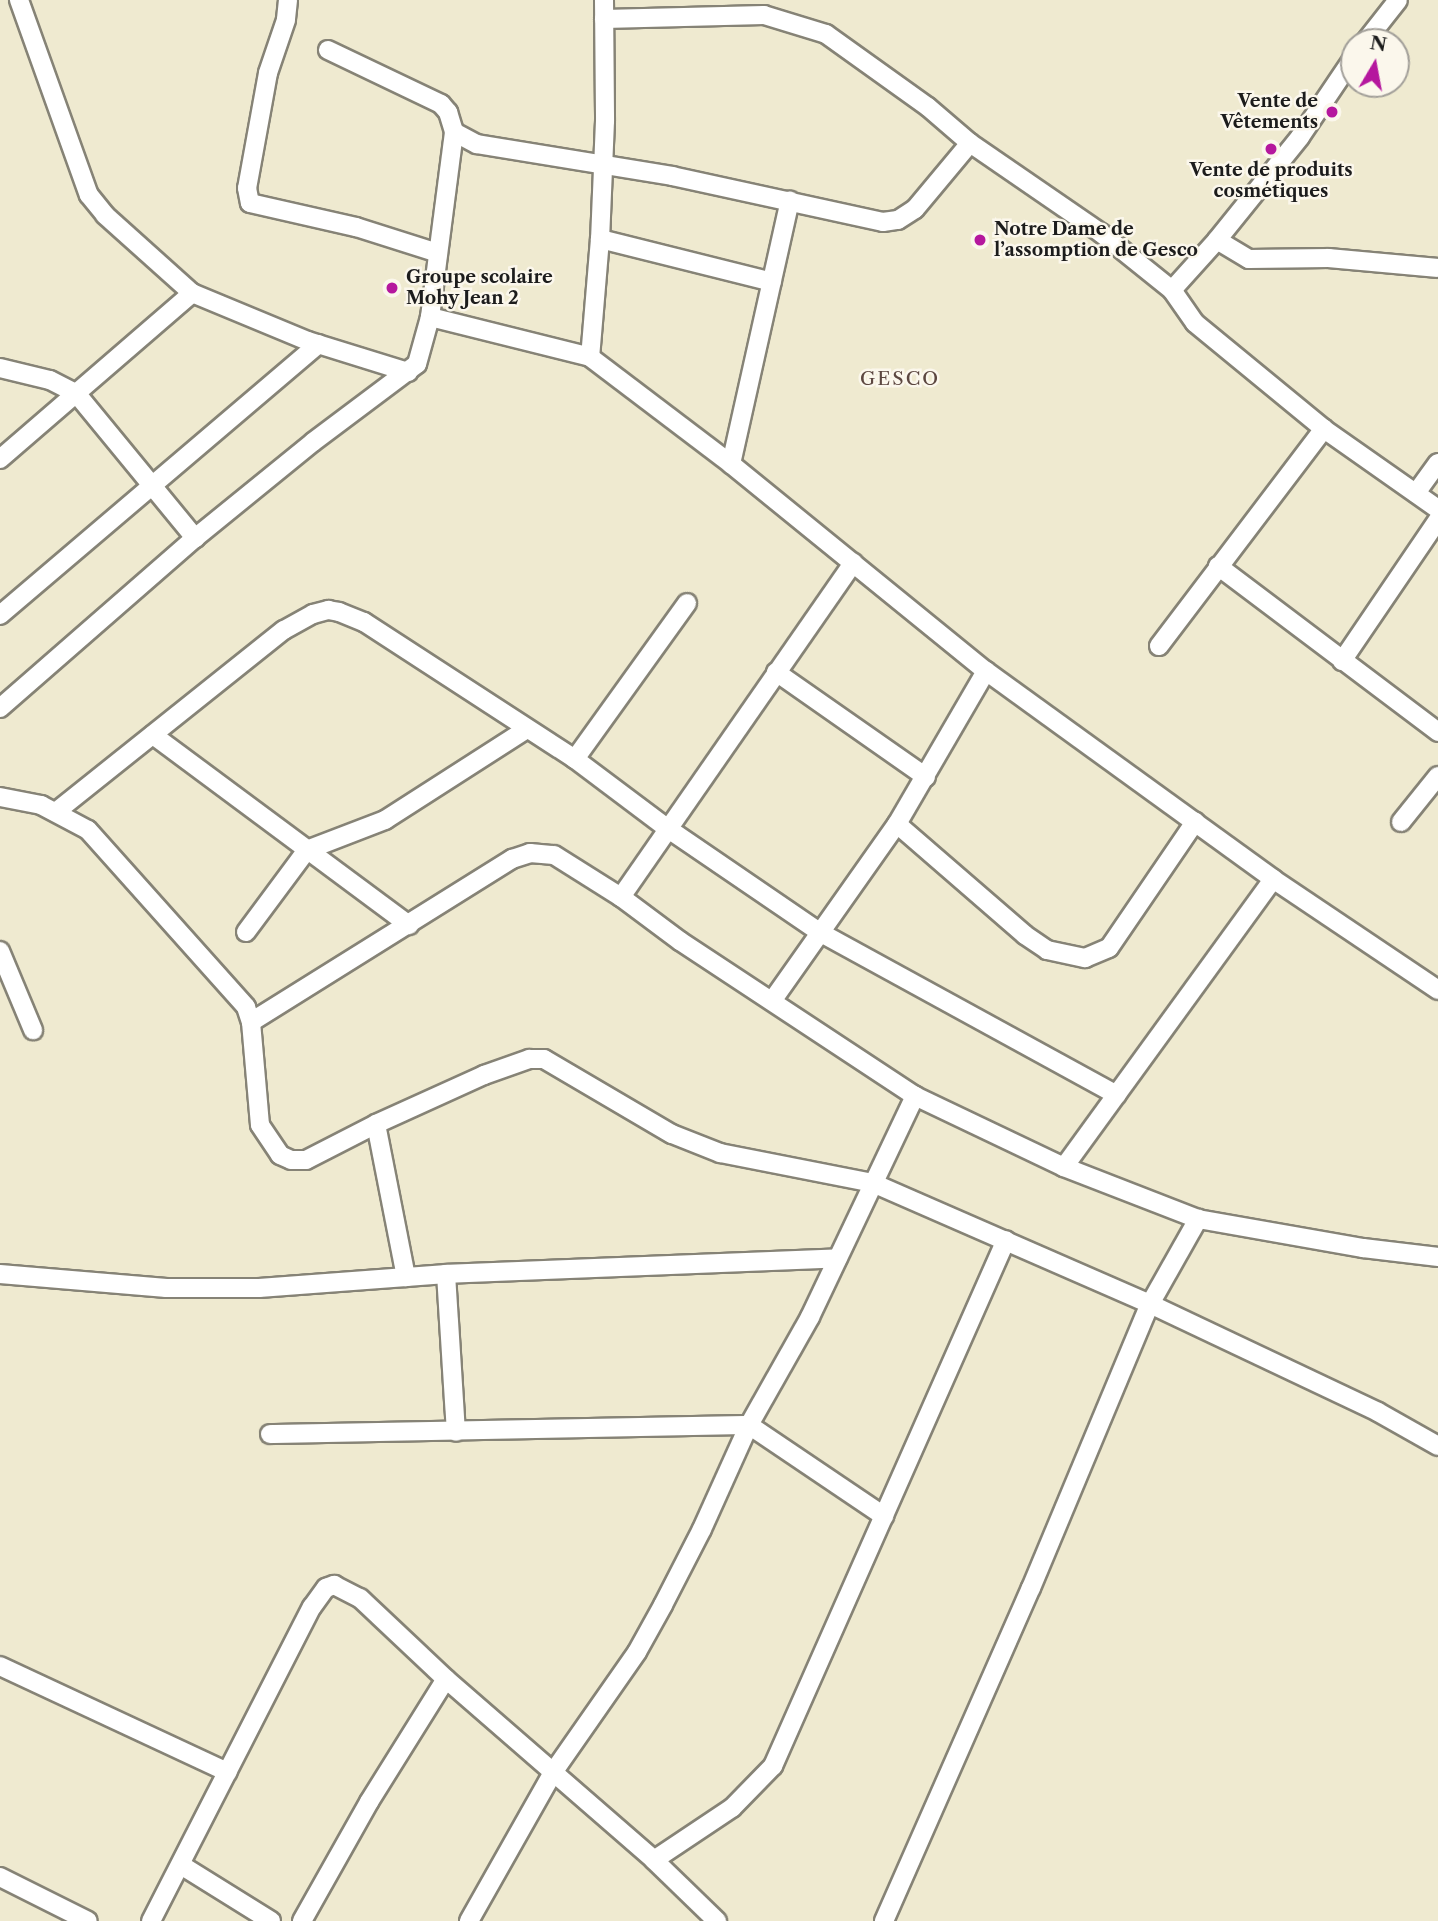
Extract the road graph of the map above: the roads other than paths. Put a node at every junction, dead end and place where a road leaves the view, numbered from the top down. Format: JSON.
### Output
{"nodes":[{"id":1,"x":19,"y":0,"type":"edge"},
{"id":2,"x":288,"y":0,"type":"edge"},
{"id":3,"x":604,"y":0,"type":"edge"},
{"id":4,"x":1398,"y":0,"type":"edge"},
{"id":5,"x":604,"y":19,"type":"junction"},
{"id":6,"x":1376,"y":28,"type":"edge"},
{"id":7,"x":328,"y":50,"type":"dead end"},
{"id":8,"x":1340,"y":78,"type":"edge"},
{"id":9,"x":454,"y":132,"type":"junction"},
{"id":10,"x":970,"y":143,"type":"junction"},
{"id":11,"x":603,"y":163,"type":"junction"},
{"id":12,"x":790,"y":201,"type":"junction"},
{"id":13,"x":600,"y":239,"type":"junction"},
{"id":14,"x":1217,"y":240,"type":"junction"},
{"id":15,"x":438,"y":253,"type":"junction"},
{"id":16,"x":1438,"y":268,"type":"edge"},
{"id":17,"x":772,"y":282,"type":"junction"},
{"id":18,"x":1172,"y":290,"type":"junction"},
{"id":19,"x":192,"y":293,"type":"junction"},
{"id":20,"x":430,"y":317,"type":"junction"},
{"id":21,"x":318,"y":344,"type":"junction"},
{"id":22,"x":590,"y":356,"type":"junction"},
{"id":23,"x":0,"y":368,"type":"edge"},
{"id":24,"x":408,"y":372,"type":"junction"},
{"id":25,"x":76,"y":393,"type":"junction"},
{"id":26,"x":1324,"y":429,"type":"junction"},
{"id":27,"x":0,"y":460,"type":"edge"},
{"id":28,"x":1438,"y":463,"type":"edge"},
{"id":29,"x":732,"y":464,"type":"junction"},
{"id":30,"x":154,"y":487,"type":"junction"},
{"id":31,"x":1416,"y":493,"type":"junction"},
{"id":32,"x":1438,"y":509,"type":"edge"},
{"id":33,"x":1438,"y":520,"type":"edge"},
{"id":34,"x":195,"y":538,"type":"junction"},
{"id":35,"x":853,"y":563,"type":"junction"},
{"id":36,"x":1218,"y":566,"type":"junction"},
{"id":37,"x":687,"y":603,"type":"dead end"},
{"id":38,"x":0,"y":615,"type":"edge"},
{"id":39,"x":1159,"y":646,"type":"dead end"},
{"id":40,"x":1342,"y":661,"type":"junction"},
{"id":41,"x":986,"y":671,"type":"junction"},
{"id":42,"x":775,"y":672,"type":"junction"},
{"id":43,"x":0,"y":708,"type":"edge"},
{"id":44,"x":527,"y":729,"type":"junction"},
{"id":45,"x":1438,"y":732,"type":"edge"},
{"id":46,"x":153,"y":735,"type":"junction"},
{"id":47,"x":575,"y":759,"type":"junction"},
{"id":48,"x":1438,"y":776,"type":"edge"},
{"id":49,"x":926,"y":777,"type":"junction"},
{"id":50,"x":0,"y":797,"type":"edge"},
{"id":51,"x":57,"y":811,"type":"junction"},
{"id":52,"x":1195,"y":822,"type":"junction"},
{"id":53,"x":1401,"y":822,"type":"dead end"},
{"id":54,"x":897,"y":824,"type":"junction"},
{"id":55,"x":667,"y":828,"type":"junction"},
{"id":56,"x":307,"y":850,"type":"junction"},
{"id":57,"x":1273,"y":878,"type":"junction"},
{"id":58,"x":621,"y":897,"type":"junction"},
{"id":59,"x":409,"y":925,"type":"junction"},
{"id":60,"x":246,"y":932,"type":"dead end"},
{"id":61,"x":821,"y":933,"type":"junction"},
{"id":62,"x":0,"y":951,"type":"edge"},
{"id":63,"x":1438,"y":989,"type":"edge"},
{"id":64,"x":772,"y":1001,"type":"junction"},
{"id":65,"x":251,"y":1022,"type":"junction"},
{"id":66,"x":33,"y":1030,"type":"dead end"},
{"id":67,"x":1117,"y":1095,"type":"junction"},
{"id":68,"x":915,"y":1096,"type":"junction"},
{"id":69,"x":376,"y":1124,"type":"junction"},
{"id":70,"x":1064,"y":1167,"type":"junction"},
{"id":71,"x":873,"y":1183,"type":"junction"},
{"id":72,"x":1198,"y":1219,"type":"junction"},
{"id":73,"x":1006,"y":1240,"type":"junction"},
{"id":74,"x":1438,"y":1257,"type":"edge"},
{"id":75,"x":838,"y":1258,"type":"junction"},
{"id":76,"x":0,"y":1274,"type":"edge"},
{"id":77,"x":446,"y":1274,"type":"junction"},
{"id":78,"x":406,"y":1277,"type":"junction"},
{"id":79,"x":1150,"y":1304,"type":"junction"},
{"id":80,"x":749,"y":1425,"type":"junction"},
{"id":81,"x":456,"y":1432,"type":"junction"},
{"id":82,"x":270,"y":1434,"type":"dead end"},
{"id":83,"x":1438,"y":1446,"type":"edge"},
{"id":84,"x":884,"y":1516,"type":"junction"},
{"id":85,"x":0,"y":1666,"type":"edge"},
{"id":86,"x":446,"y":1679,"type":"junction"},
{"id":87,"x":554,"y":1771,"type":"junction"},
{"id":88,"x":227,"y":1772,"type":"junction"},
{"id":89,"x":654,"y":1860,"type":"junction"},
{"id":90,"x":181,"y":1865,"type":"junction"},
{"id":91,"x":0,"y":1877,"type":"edge"},
{"id":92,"x":88,"y":1921,"type":"edge"},
{"id":93,"x":151,"y":1921,"type":"edge"},
{"id":94,"x":271,"y":1921,"type":"edge"},
{"id":95,"x":302,"y":1921,"type":"edge"},
{"id":96,"x":469,"y":1921,"type":"edge"},
{"id":97,"x":717,"y":1921,"type":"edge"},
{"id":98,"x":884,"y":1921,"type":"edge"}],
"edges":[{"from":1,"to":19,"type":"street"},
{"from":2,"to":15,"type":"street"},
{"from":3,"to":5,"type":"street"},
{"from":4,"to":6,"type":"street"},
{"from":5,"to":10,"type":"street"},
{"from":5,"to":11,"type":"street"},
{"from":7,"to":9,"type":"street"},
{"from":8,"to":14,"type":"street"},
{"from":9,"to":11,"type":"street"},
{"from":9,"to":15,"type":"street"},
{"from":10,"to":12,"type":"street"},
{"from":10,"to":18,"type":"street"},
{"from":11,"to":12,"type":"street"},
{"from":11,"to":13,"type":"street"},
{"from":12,"to":17,"type":"street"},
{"from":13,"to":17,"type":"street"},
{"from":13,"to":22,"type":"street"},
{"from":14,"to":16,"type":"street"},
{"from":14,"to":18,"type":"street"},
{"from":15,"to":20,"type":"street"},
{"from":17,"to":29,"type":"street"},
{"from":18,"to":26,"type":"street"},
{"from":19,"to":21,"type":"street"},
{"from":19,"to":25,"type":"street"},
{"from":20,"to":22,"type":"street"},
{"from":20,"to":24,"type":"street"},
{"from":21,"to":24,"type":"street"},
{"from":21,"to":30,"type":"street"},
{"from":22,"to":29,"type":"street"},
{"from":23,"to":25,"type":"street"},
{"from":24,"to":34,"type":"street"},
{"from":25,"to":27,"type":"street"},
{"from":25,"to":30,"type":"street"},
{"from":26,"to":31,"type":"street"},
{"from":26,"to":36,"type":"street"},
{"from":28,"to":31,"type":"street"},
{"from":29,"to":35,"type":"street"},
{"from":30,"to":34,"type":"street"},
{"from":30,"to":38,"type":"street"},
{"from":31,"to":32,"type":"street"},
{"from":33,"to":40,"type":"street"},
{"from":34,"to":43,"type":"street"},
{"from":35,"to":41,"type":"street"},
{"from":35,"to":42,"type":"street"},
{"from":36,"to":39,"type":"street"},
{"from":36,"to":40,"type":"street"},
{"from":37,"to":47,"type":"street"},
{"from":40,"to":45,"type":"street"},
{"from":41,"to":49,"type":"street"},
{"from":41,"to":52,"type":"street"},
{"from":42,"to":49,"type":"street"},
{"from":42,"to":55,"type":"street"},
{"from":44,"to":46,"type":"street"},
{"from":44,"to":47,"type":"street"},
{"from":44,"to":56,"type":"street"},
{"from":46,"to":51,"type":"street"},
{"from":46,"to":56,"type":"street"},
{"from":47,"to":55,"type":"street"},
{"from":48,"to":53,"type":"street"},
{"from":49,"to":54,"type":"street"},
{"from":50,"to":51,"type":"street"},
{"from":51,"to":65,"type":"street"},
{"from":52,"to":54,"type":"street"},
{"from":52,"to":57,"type":"street"},
{"from":54,"to":61,"type":"street"},
{"from":55,"to":58,"type":"street"},
{"from":55,"to":61,"type":"street"},
{"from":56,"to":59,"type":"street"},
{"from":56,"to":60,"type":"street"},
{"from":57,"to":63,"type":"street"},
{"from":57,"to":67,"type":"street"},
{"from":58,"to":59,"type":"street"},
{"from":58,"to":64,"type":"street"},
{"from":59,"to":65,"type":"street"},
{"from":61,"to":64,"type":"street"},
{"from":61,"to":67,"type":"street"},
{"from":62,"to":66,"type":"street"},
{"from":64,"to":68,"type":"street"},
{"from":65,"to":69,"type":"street"},
{"from":67,"to":70,"type":"street"},
{"from":68,"to":70,"type":"street"},
{"from":68,"to":71,"type":"street"},
{"from":69,"to":71,"type":"street"},
{"from":69,"to":78,"type":"street"},
{"from":70,"to":72,"type":"street"},
{"from":71,"to":73,"type":"street"},
{"from":71,"to":75,"type":"street"},
{"from":72,"to":74,"type":"street"},
{"from":72,"to":79,"type":"street"},
{"from":73,"to":79,"type":"street"},
{"from":73,"to":84,"type":"street"},
{"from":75,"to":77,"type":"street"},
{"from":75,"to":80,"type":"street"},
{"from":76,"to":78,"type":"street"},
{"from":77,"to":78,"type":"street"},
{"from":77,"to":81,"type":"street"},
{"from":79,"to":83,"type":"street"},
{"from":79,"to":98,"type":"street"},
{"from":80,"to":81,"type":"street"},
{"from":80,"to":84,"type":"street"},
{"from":80,"to":87,"type":"street"},
{"from":81,"to":82,"type":"street"},
{"from":84,"to":89,"type":"street"},
{"from":85,"to":88,"type":"street"},
{"from":86,"to":87,"type":"street"},
{"from":86,"to":88,"type":"street"},
{"from":86,"to":95,"type":"street"},
{"from":87,"to":89,"type":"street"},
{"from":87,"to":96,"type":"street"},
{"from":88,"to":90,"type":"street"},
{"from":89,"to":97,"type":"street"},
{"from":90,"to":93,"type":"street"},
{"from":90,"to":94,"type":"street"},
{"from":91,"to":92,"type":"street"}]}
